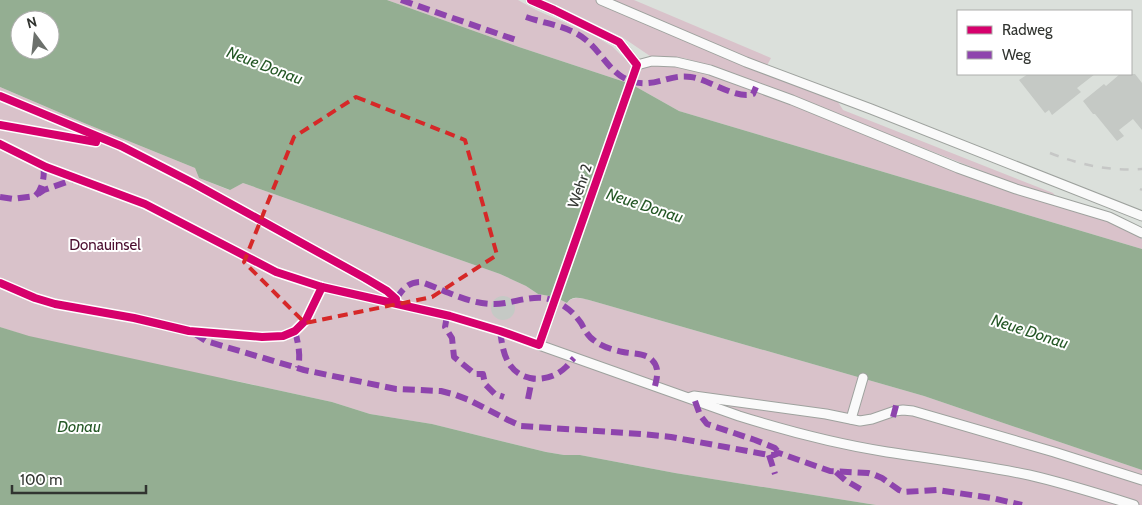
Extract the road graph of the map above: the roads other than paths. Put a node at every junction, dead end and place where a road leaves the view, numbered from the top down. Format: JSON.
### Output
{"nodes":[{"id":1,"x":531,"y":0,"type":"edge"},
{"id":2,"x":601,"y":0,"type":"edge"},
{"id":3,"x":638,"y":64,"type":"junction"},
{"id":4,"x":1142,"y":216,"type":"edge"},
{"id":5,"x":1142,"y":233,"type":"edge"},
{"id":6,"x":863,"y":378,"type":"dead end"},
{"id":7,"x":689,"y":398,"type":"junction"},
{"id":8,"x":851,"y":419,"type":"junction"},
{"id":9,"x":1142,"y":480,"type":"edge"},
{"id":10,"x":1134,"y":505,"type":"edge"}],
"edges":[{"from":1,"to":3,"type":"lane"},
{"from":2,"to":4,"type":"lane"},
{"from":3,"to":5,"type":"lane"},
{"from":3,"to":7,"type":"lane","name":"Wehr 2"},
{"from":6,"to":8,"type":"lane"},
{"from":7,"to":8,"type":"lane"},
{"from":7,"to":10,"type":"lane"},
{"from":8,"to":9,"type":"lane"}]}
